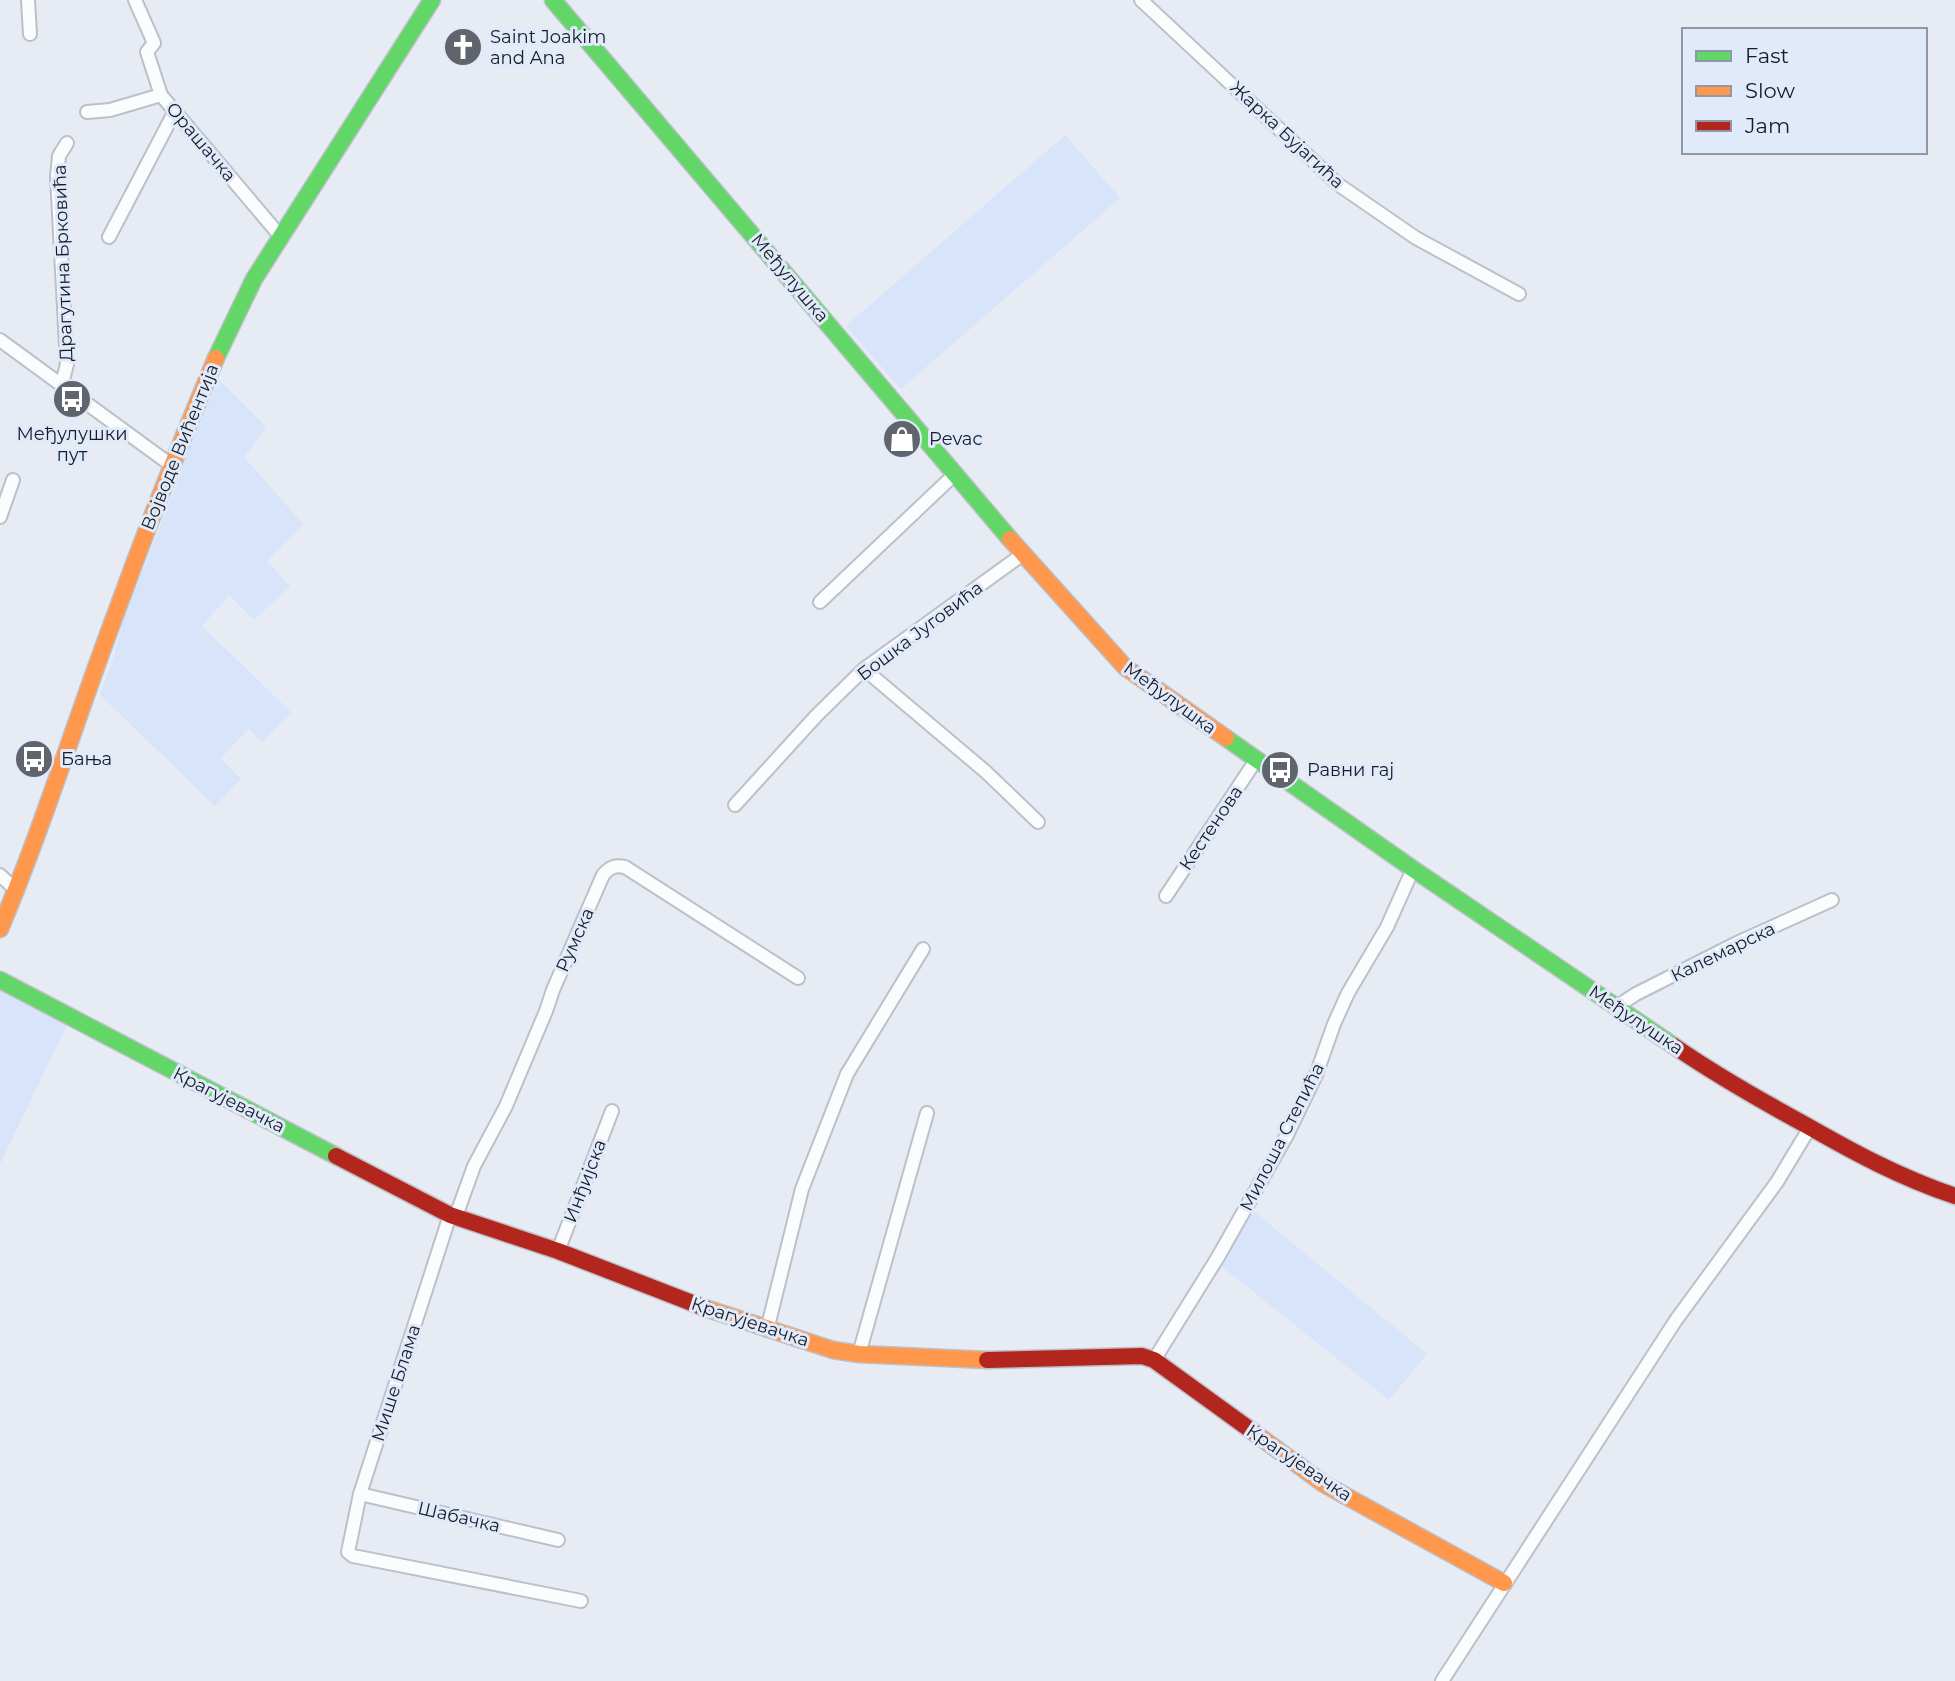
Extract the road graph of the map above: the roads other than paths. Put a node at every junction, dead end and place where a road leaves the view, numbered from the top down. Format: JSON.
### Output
{"nodes":[{"id":1,"x":28,"y":0,"type":"edge"},
{"id":2,"x":135,"y":0,"type":"edge"},
{"id":3,"x":432,"y":0,"type":"edge"},
{"id":4,"x":553,"y":0,"type":"edge"},
{"id":5,"x":1141,"y":0,"type":"edge"},
{"id":6,"x":30,"y":34,"type":"dead end"},
{"id":7,"x":160,"y":95,"type":"junction"},
{"id":8,"x":175,"y":111,"type":"junction"},
{"id":9,"x":87,"y":112,"type":"dead end"},
{"id":10,"x":67,"y":143,"type":"dead end"},
{"id":11,"x":109,"y":237,"type":"dead end"},
{"id":12,"x":281,"y":237,"type":"junction"},
{"id":13,"x":1519,"y":294,"type":"dead end"},
{"id":14,"x":0,"y":340,"type":"edge"},
{"id":15,"x":62,"y":384,"type":"junction"},
{"id":16,"x":171,"y":465,"type":"junction"},
{"id":17,"x":955,"y":474,"type":"junction"},
{"id":18,"x":13,"y":480,"type":"dead end"},
{"id":19,"x":0,"y":517,"type":"edge"},
{"id":20,"x":1023,"y":554,"type":"junction"},
{"id":21,"x":820,"y":602,"type":"dead end"},
{"id":22,"x":864,"y":669,"type":"junction"},
{"id":23,"x":1256,"y":760,"type":"junction"},
{"id":24,"x":734,"y":805,"type":"dead end"},
{"id":25,"x":1038,"y":822,"type":"dead end"},
{"id":26,"x":1413,"y":869,"type":"junction"},
{"id":27,"x":0,"y":874,"type":"edge"},
{"id":28,"x":17,"y":891,"type":"junction"},
{"id":29,"x":1166,"y":896,"type":"dead end"},
{"id":30,"x":1832,"y":900,"type":"dead end"},
{"id":31,"x":0,"y":929,"type":"edge"},
{"id":32,"x":922,"y":949,"type":"dead end"},
{"id":33,"x":798,"y":978,"type":"dead end"},
{"id":34,"x":0,"y":979,"type":"edge"},
{"id":35,"x":1616,"y":1007,"type":"junction"},
{"id":36,"x":612,"y":1111,"type":"dead end"},
{"id":37,"x":927,"y":1113,"type":"dead end"},
{"id":38,"x":1809,"y":1129,"type":"junction"},
{"id":39,"x":1955,"y":1196,"type":"edge"},
{"id":40,"x":453,"y":1215,"type":"junction"},
{"id":41,"x":558,"y":1251,"type":"junction"},
{"id":42,"x":767,"y":1329,"type":"junction"},
{"id":43,"x":859,"y":1354,"type":"junction"},
{"id":44,"x":1154,"y":1360,"type":"junction"},
{"id":45,"x":360,"y":1494,"type":"junction"},
{"id":46,"x":558,"y":1540,"type":"dead end"},
{"id":47,"x":1504,"y":1583,"type":"junction"},
{"id":48,"x":581,"y":1601,"type":"dead end"},
{"id":49,"x":1442,"y":1681,"type":"edge"}],
"edges":[{"from":1,"to":6,"type":"street"},
{"from":2,"to":7,"type":"street","name":"Орашачка"},
{"from":3,"to":12,"type":"street","name":"Војводе Вићентија"},
{"from":4,"to":17,"type":"street","name":"Међулушка"},
{"from":5,"to":13,"type":"street","name":"Жарка Бујагића"},
{"from":7,"to":8,"type":"street","name":"Орашачка"},
{"from":7,"to":9,"type":"street"},
{"from":8,"to":11,"type":"street"},
{"from":8,"to":12,"type":"street","name":"Орашачка"},
{"from":10,"to":15,"type":"street","name":"Драгутина Брковића"},
{"from":12,"to":16,"type":"street","name":"Војводе Вићентија"},
{"from":14,"to":15,"type":"street"},
{"from":15,"to":16,"type":"street"},
{"from":16,"to":28,"type":"street","name":"Војводе Вићентија"},
{"from":17,"to":20,"type":"street","name":"Међулушка"},
{"from":17,"to":21,"type":"street"},
{"from":18,"to":19,"type":"street"},
{"from":20,"to":22,"type":"street","name":"Бошка Југовића"},
{"from":20,"to":23,"type":"street","name":"Међулушка"},
{"from":22,"to":24,"type":"street","name":"Бошка Југовића"},
{"from":22,"to":25,"type":"street"},
{"from":23,"to":26,"type":"street","name":"Међулушка"},
{"from":23,"to":29,"type":"street","name":"Кестенова"},
{"from":26,"to":35,"type":"street","name":"Међулушка"},
{"from":26,"to":44,"type":"street","name":"Милоша Степића"},
{"from":27,"to":28,"type":"street"},
{"from":28,"to":31,"type":"street","name":"Војводе Вићентија"},
{"from":30,"to":35,"type":"street","name":"Калемарска"},
{"from":32,"to":42,"type":"street"},
{"from":33,"to":40,"type":"street","name":"Румска"},
{"from":34,"to":40,"type":"street","name":"Крагујевачка"},
{"from":35,"to":38,"type":"street","name":"Међулушка"},
{"from":36,"to":41,"type":"street","name":"Инђијска"},
{"from":37,"to":43,"type":"street"},
{"from":38,"to":39,"type":"street","name":"Међулушка"},
{"from":38,"to":47,"type":"street"},
{"from":40,"to":41,"type":"street","name":"Крагујевачка"},
{"from":40,"to":45,"type":"street","name":"Мише Блама"},
{"from":41,"to":42,"type":"street","name":"Крагујевачка"},
{"from":42,"to":43,"type":"street","name":"Крагујевачка"},
{"from":43,"to":44,"type":"street","name":"Крагујевачка"},
{"from":44,"to":47,"type":"street","name":"Крагујевачка"},
{"from":45,"to":46,"type":"street","name":"Шабачка"},
{"from":45,"to":48,"type":"street","name":"Мише Блама"},
{"from":47,"to":49,"type":"street"}]}
